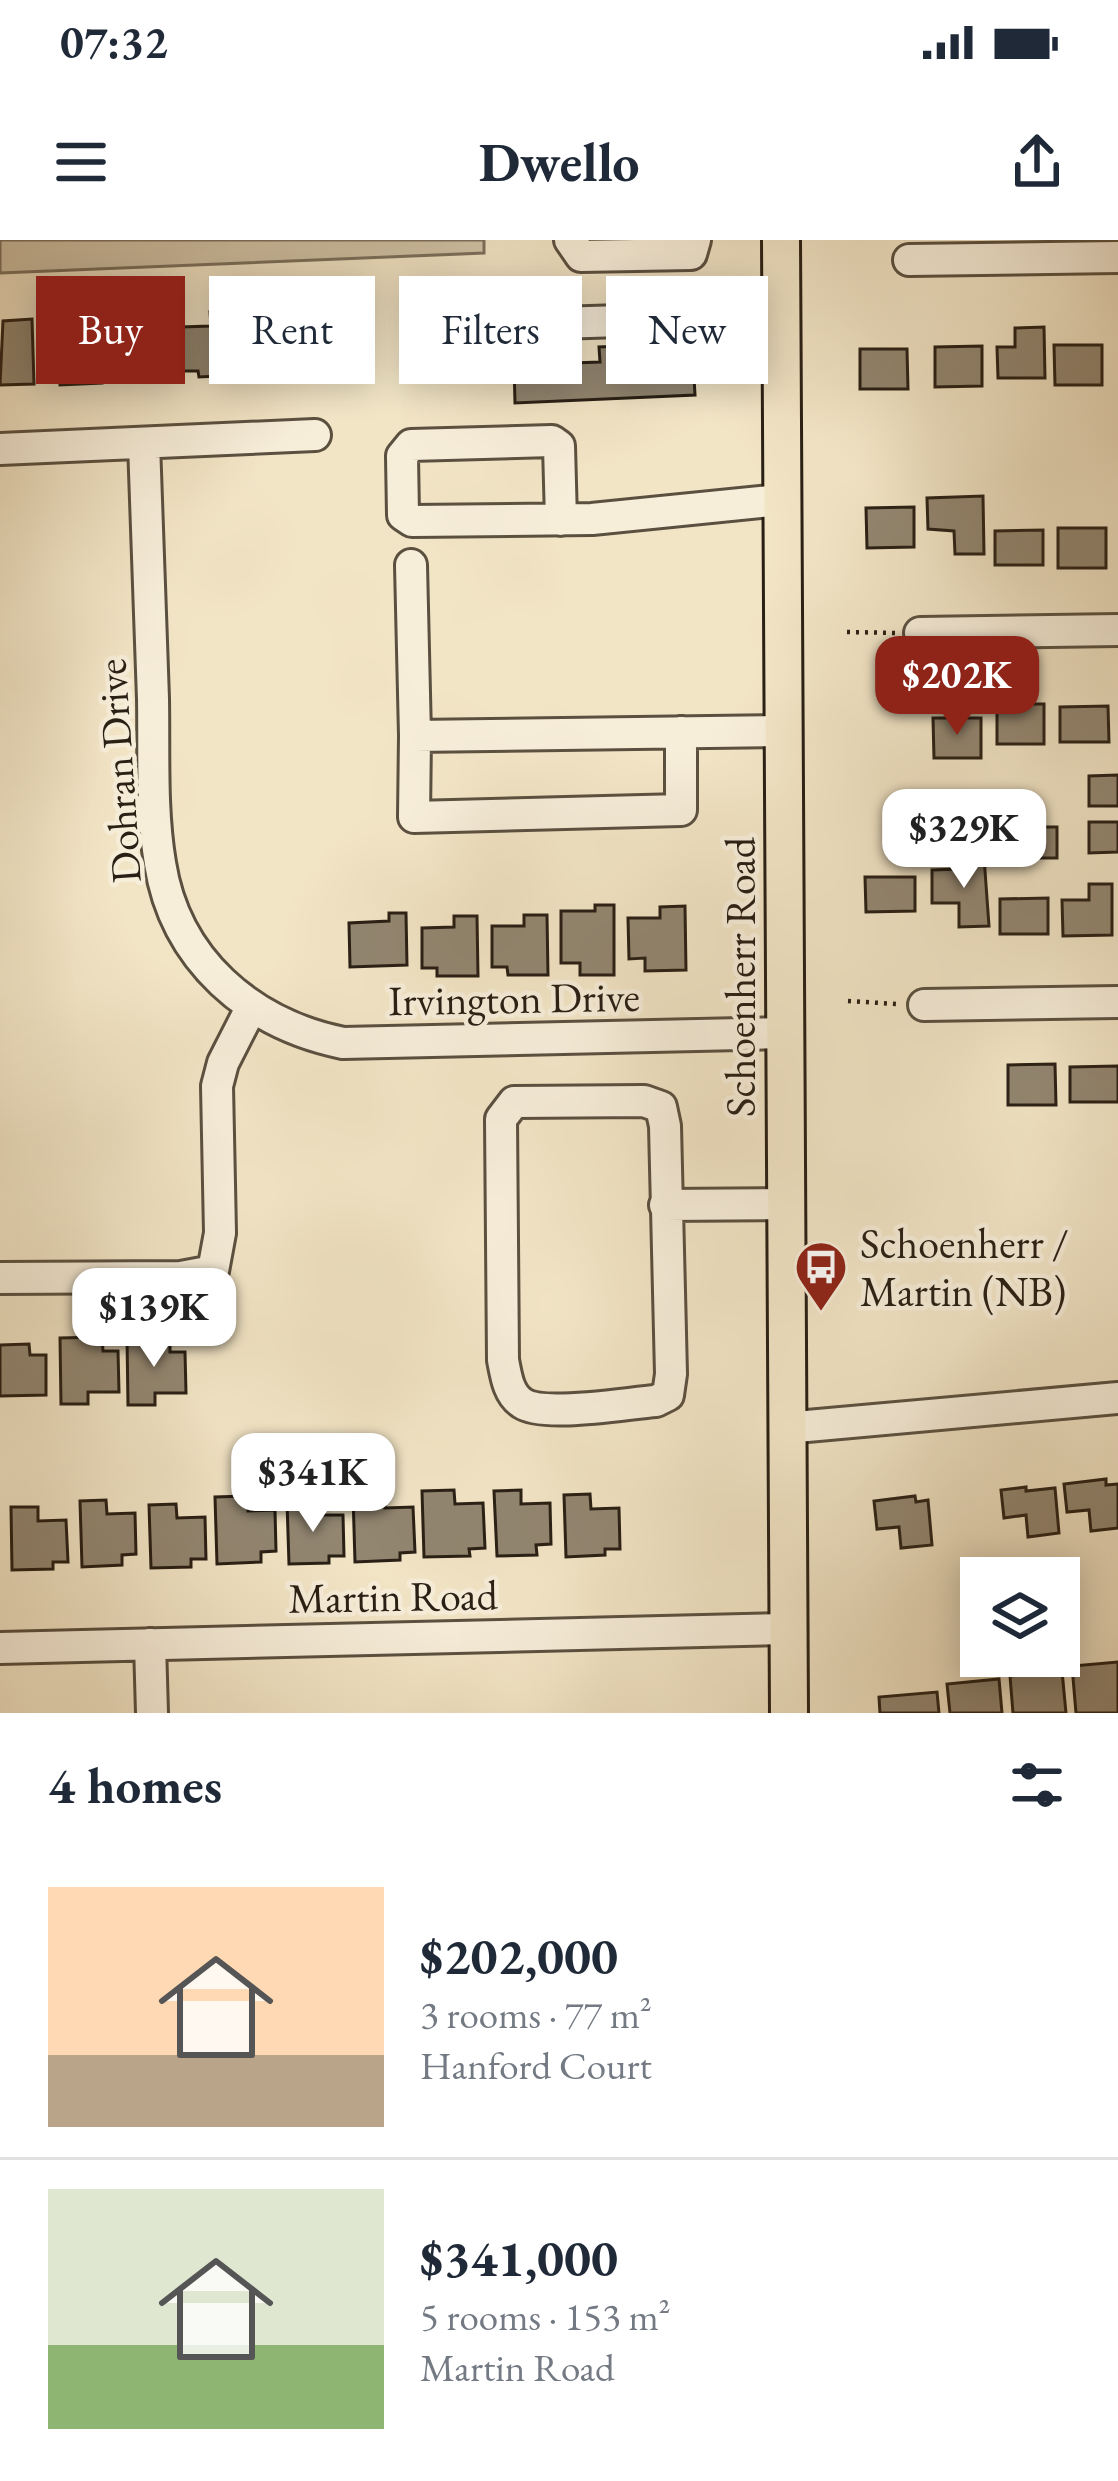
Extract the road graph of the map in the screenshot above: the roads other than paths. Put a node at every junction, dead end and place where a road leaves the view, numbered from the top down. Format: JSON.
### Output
{"nodes":[{"id":1,"x":570,"y":240,"type":"edge"},
{"id":2,"x":695,"y":240,"type":"edge"},
{"id":3,"x":781,"y":240,"type":"edge"},
{"id":4,"x":1118,"y":257,"type":"edge"},
{"id":5,"x":909,"y":260,"type":"dead end"},
{"id":6,"x":781,"y":316,"type":"junction"},
{"id":7,"x":582,"y":322,"type":"edge"},
{"id":8,"x":315,"y":435,"type":"dead end"},
{"id":9,"x":144,"y":443,"type":"junction"},
{"id":10,"x":0,"y":449,"type":"edge"},
{"id":11,"x":780,"y":500,"type":"junction"},
{"id":12,"x":560,"y":520,"type":"junction"},
{"id":13,"x":411,"y":565,"type":"dead end"},
{"id":14,"x":1118,"y":630,"type":"edge"},
{"id":15,"x":920,"y":633,"type":"road end"},
{"id":16,"x":783,"y":731,"type":"junction"},
{"id":17,"x":681,"y":732,"type":"junction"},
{"id":18,"x":415,"y":736,"type":"junction"},
{"id":19,"x":1118,"y":1002,"type":"edge"},
{"id":20,"x":924,"y":1005,"type":"road end"},
{"id":21,"x":251,"y":1008,"type":"junction"},
{"id":22,"x":786,"y":1033,"type":"junction"},
{"id":23,"x":785,"y":1204,"type":"junction"},
{"id":24,"x":665,"y":1205,"type":"junction"},
{"id":25,"x":0,"y":1278,"type":"edge"},
{"id":26,"x":1118,"y":1398,"type":"edge"},
{"id":27,"x":785,"y":1428,"type":"junction"},
{"id":28,"x":787,"y":1629,"type":"junction"},
{"id":29,"x":150,"y":1644,"type":"junction"},
{"id":30,"x":0,"y":1648,"type":"edge"},
{"id":31,"x":152,"y":1713,"type":"edge"},
{"id":32,"x":789,"y":1713,"type":"edge"}],
"edges":[{"from":1,"to":2,"type":"street"},
{"from":3,"to":6,"type":"main road","name":"Schoenherr Road"},
{"from":4,"to":5,"type":"street"},
{"from":6,"to":7,"type":"street"},
{"from":6,"to":11,"type":"main road","name":"Schoenherr Road"},
{"from":8,"to":9,"type":"street"},
{"from":9,"to":10,"type":"street"},
{"from":9,"to":21,"type":"street","name":"Dohran Drive"},
{"from":11,"to":12,"type":"street"},
{"from":11,"to":16,"type":"main road","name":"Schoenherr Road"},
{"from":12,"to":12,"type":"street"},
{"from":13,"to":18,"type":"street"},
{"from":14,"to":15,"type":"street"},
{"from":16,"to":17,"type":"street"},
{"from":16,"to":22,"type":"main road","name":"Schoenherr Road"},
{"from":17,"to":18,"type":"street"},
{"from":17,"to":18,"type":"street"},
{"from":19,"to":20,"type":"street"},
{"from":21,"to":22,"type":"street","name":"Irvington Drive"},
{"from":21,"to":25,"type":"street"},
{"from":22,"to":23,"type":"main road","name":"Schoenherr Road"},
{"from":23,"to":24,"type":"street"},
{"from":23,"to":27,"type":"main road","name":"Schoenherr Road"},
{"from":24,"to":24,"type":"street"},
{"from":26,"to":27,"type":"street"},
{"from":27,"to":28,"type":"main road","name":"Schoenherr Road"},
{"from":28,"to":29,"type":"street","name":"Martin Road"},
{"from":28,"to":32,"type":"main road","name":"Schoenherr Road"},
{"from":29,"to":30,"type":"street","name":"Martin Road"},
{"from":29,"to":31,"type":"street"}]}
